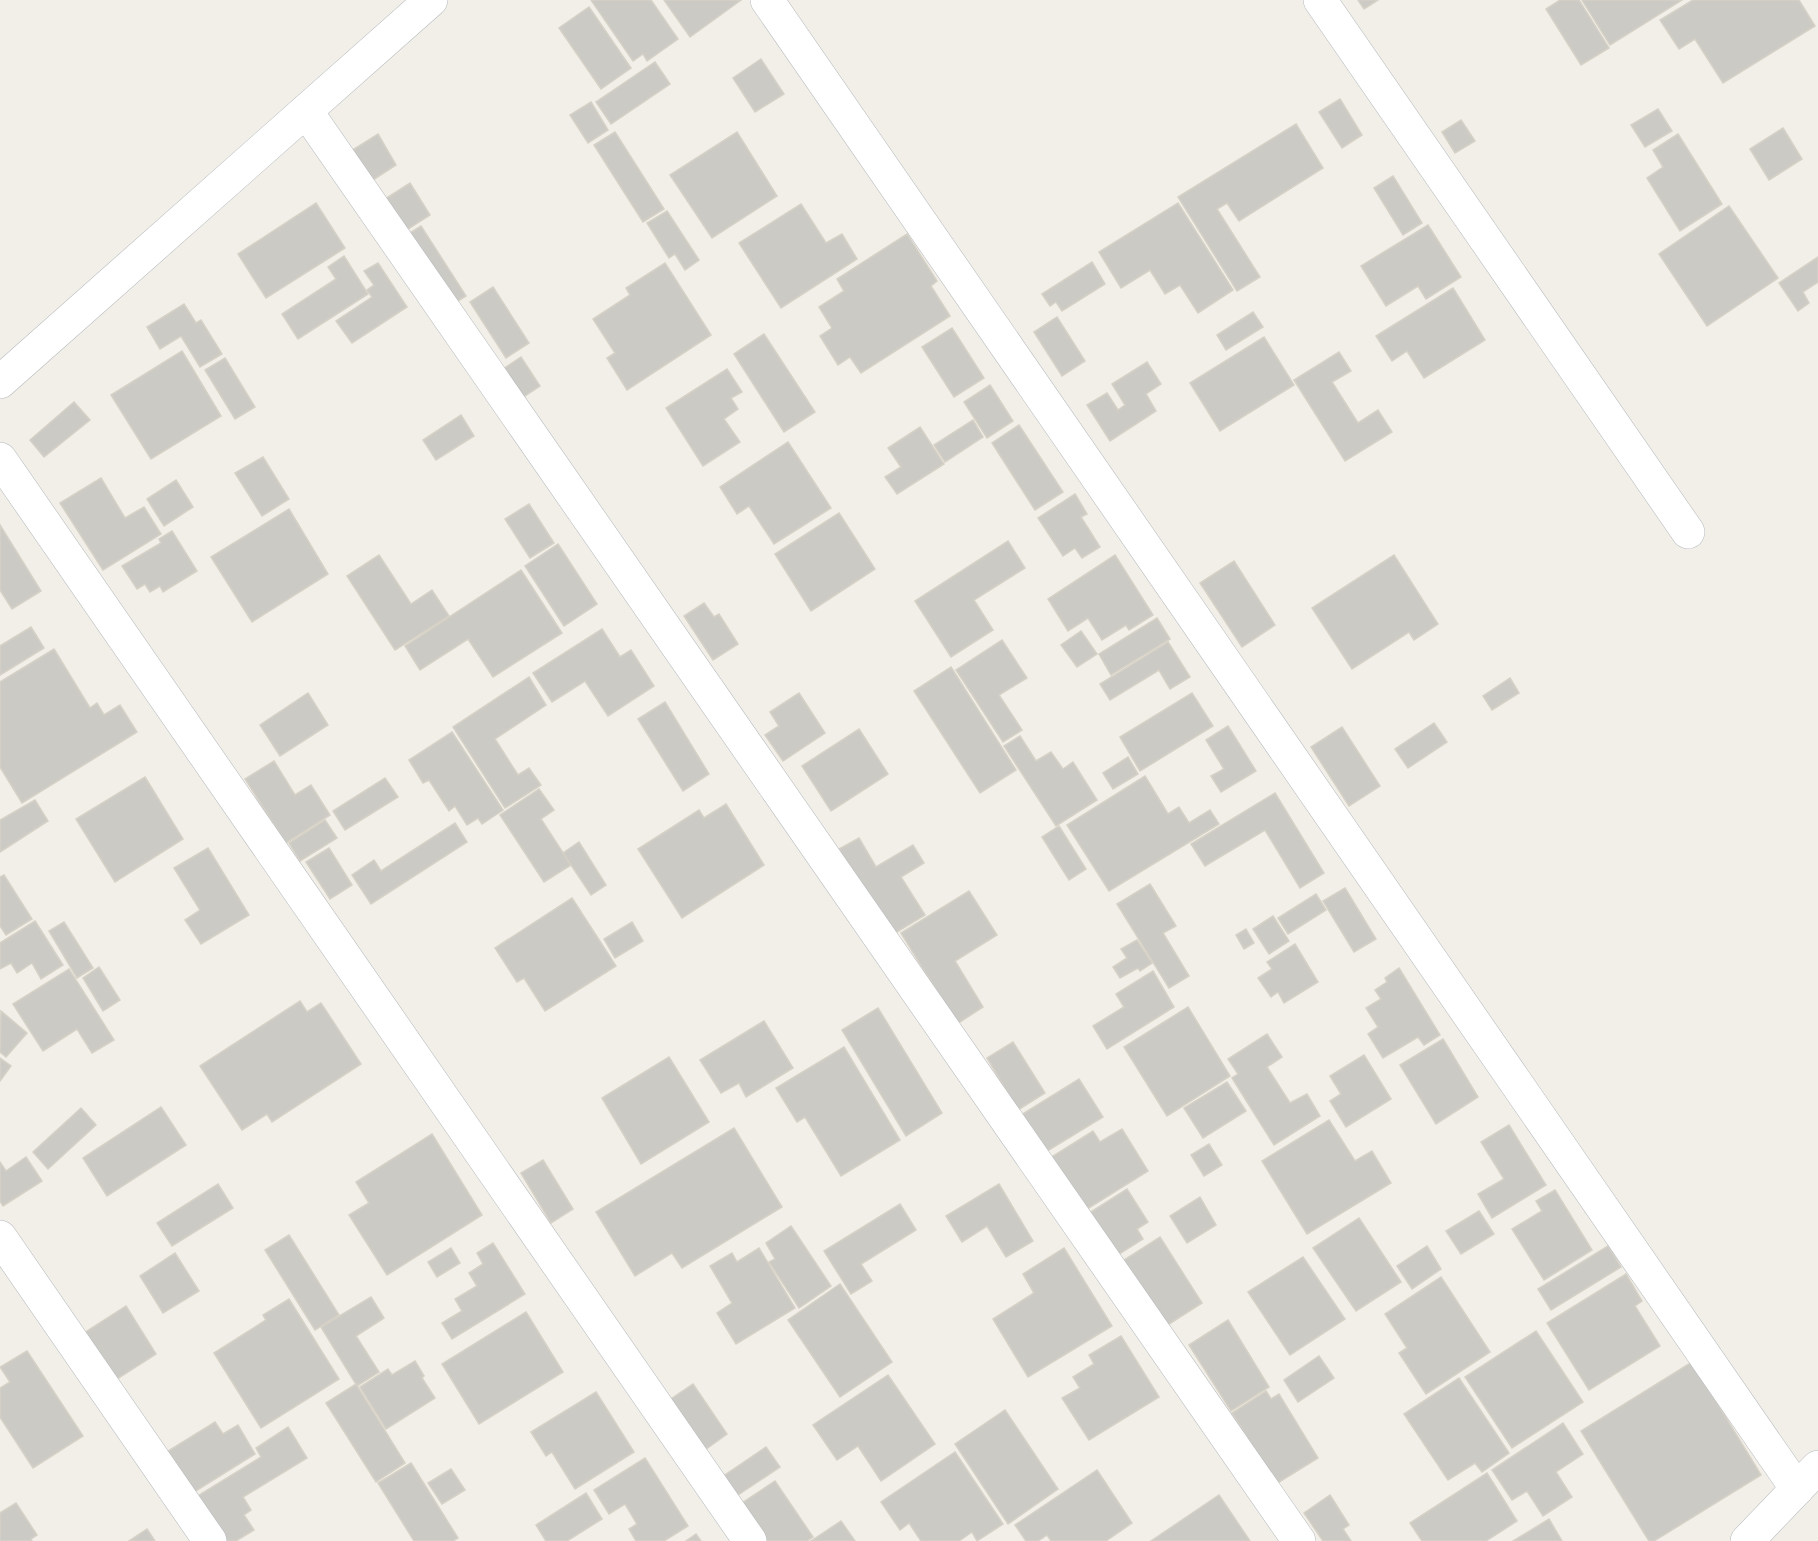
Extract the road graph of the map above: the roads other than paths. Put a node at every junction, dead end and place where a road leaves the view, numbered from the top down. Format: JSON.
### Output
{"nodes":[{"id":1,"x":431,"y":0,"type":"edge"},
{"id":2,"x":767,"y":0,"type":"edge"},
{"id":3,"x":1320,"y":0,"type":"edge"},
{"id":4,"x":306,"y":111,"type":"junction"},
{"id":5,"x":0,"y":382,"type":"edge"},
{"id":6,"x":0,"y":459,"type":"edge"},
{"id":7,"x":1688,"y":532,"type":"dead end"},
{"id":8,"x":0,"y":1237,"type":"edge"},
{"id":9,"x":1808,"y":1478,"type":"edge"},
{"id":10,"x":210,"y":1541,"type":"edge"},
{"id":11,"x":750,"y":1541,"type":"edge"},
{"id":12,"x":1299,"y":1541,"type":"edge"},
{"id":13,"x":1747,"y":1541,"type":"edge"}],
"edges":[{"from":1,"to":4,"type":"street"},
{"from":2,"to":9,"type":"street"},
{"from":3,"to":7,"type":"street"},
{"from":4,"to":5,"type":"street"},
{"from":4,"to":12,"type":"street"},
{"from":6,"to":11,"type":"street"},
{"from":8,"to":10,"type":"street"},
{"from":9,"to":13,"type":"street"}]}
